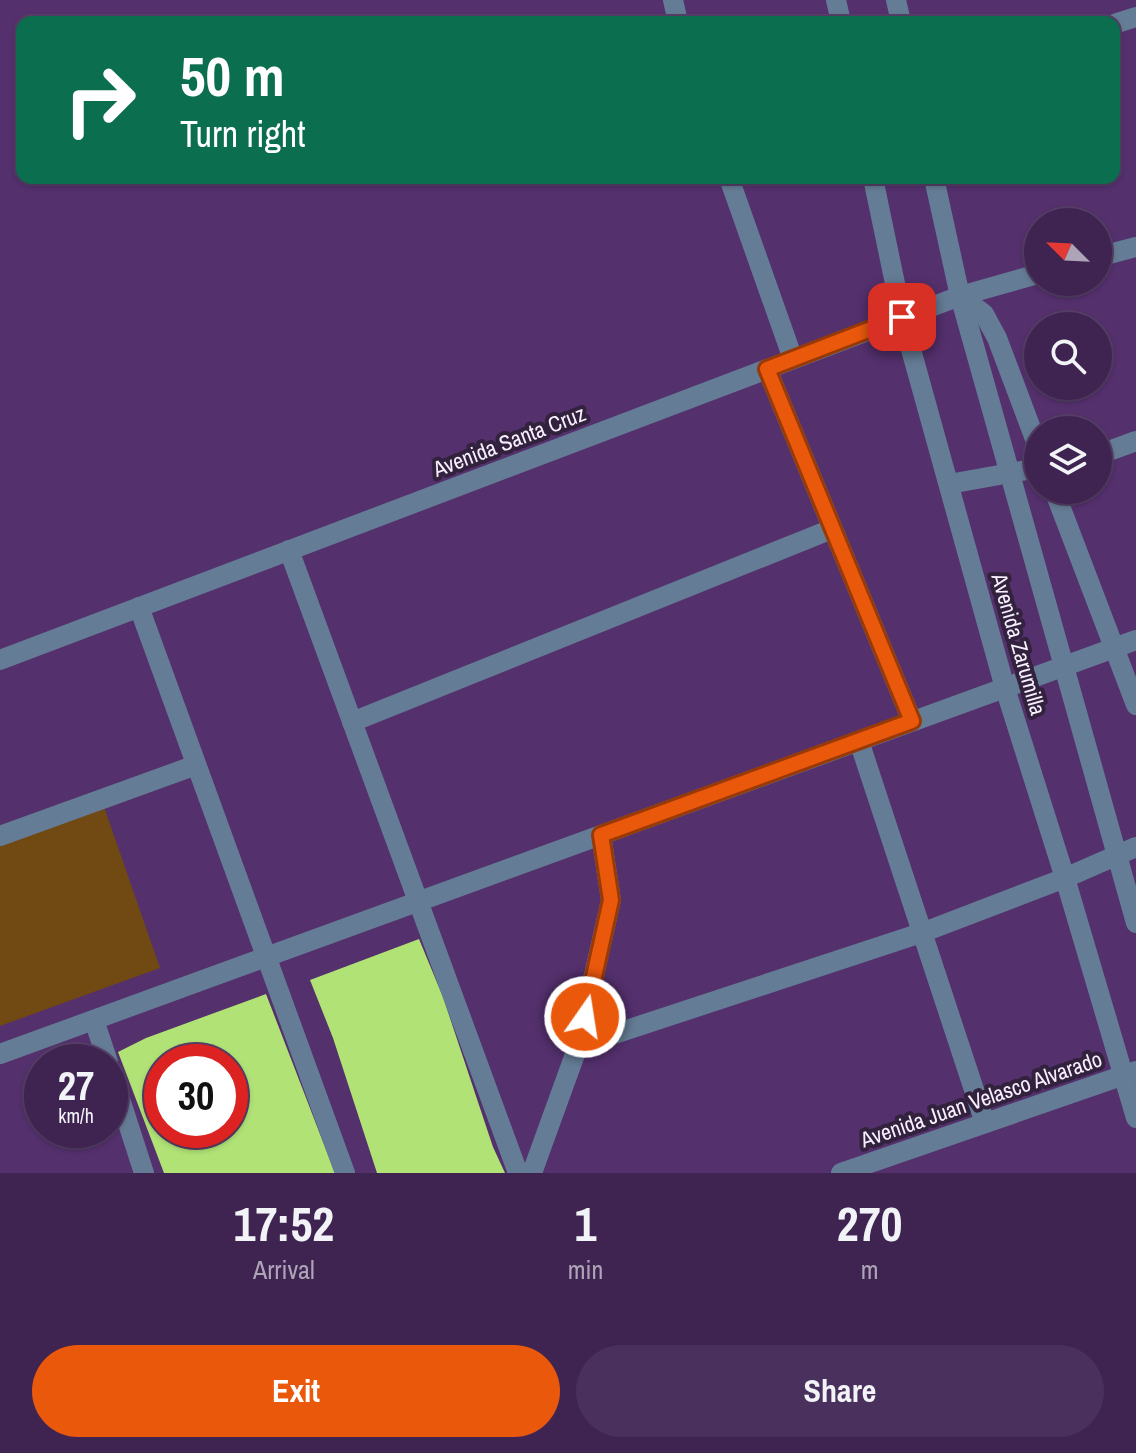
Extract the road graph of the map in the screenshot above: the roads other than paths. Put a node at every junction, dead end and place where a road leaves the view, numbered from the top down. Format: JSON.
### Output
{"nodes":[{"id":1,"x":731,"y":184,"type":"edge"},
{"id":2,"x":874,"y":184,"type":"edge"},
{"id":3,"x":935,"y":184,"type":"edge"},
{"id":4,"x":1136,"y":247,"type":"edge"},
{"id":5,"x":1112,"y":253,"type":"edge"},
{"id":6,"x":1024,"y":278,"type":"edge"},
{"id":7,"x":960,"y":296,"type":"junction"},
{"id":8,"x":902,"y":317,"type":"junction"},
{"id":9,"x":793,"y":359,"type":"junction"},
{"id":10,"x":767,"y":369,"type":"junction"},
{"id":11,"x":1026,"y":416,"type":"edge"},
{"id":12,"x":1136,"y":441,"type":"edge"},
{"id":13,"x":1112,"y":450,"type":"edge"},
{"id":14,"x":1024,"y":470,"type":"edge"},
{"id":15,"x":1009,"y":473,"type":"junction"},
{"id":16,"x":949,"y":484,"type":"junction"},
{"id":17,"x":1059,"y":504,"type":"edge"},
{"id":18,"x":832,"y":529,"type":"junction"},
{"id":19,"x":289,"y":550,"type":"junction"},
{"id":20,"x":139,"y":607,"type":"junction"},
{"id":21,"x":1136,"y":640,"type":"edge"},
{"id":22,"x":1115,"y":647,"type":"junction"},
{"id":23,"x":0,"y":660,"type":"edge"},
{"id":24,"x":1064,"y":666,"type":"junction"},
{"id":25,"x":1005,"y":688,"type":"junction"},
{"id":26,"x":1136,"y":705,"type":"edge"},
{"id":27,"x":912,"y":721,"type":"junction"},
{"id":28,"x":352,"y":722,"type":"junction"},
{"id":29,"x":859,"y":741,"type":"junction"},
{"id":30,"x":196,"y":765,"type":"junction"},
{"id":31,"x":601,"y":835,"type":"junction"},
{"id":32,"x":0,"y":836,"type":"edge"},
{"id":33,"x":1126,"y":850,"type":"edge"},
{"id":34,"x":1065,"y":878,"type":"junction"},
{"id":35,"x":418,"y":902,"type":"junction"},
{"id":36,"x":1136,"y":923,"type":"edge"},
{"id":37,"x":924,"y":932,"type":"junction"},
{"id":38,"x":266,"y":957,"type":"junction"},
{"id":39,"x":94,"y":1020,"type":"junction"},
{"id":40,"x":102,"y":1044,"type":"edge"},
{"id":41,"x":578,"y":1046,"type":"junction"},
{"id":42,"x":0,"y":1054,"type":"edge"},
{"id":43,"x":1130,"y":1073,"type":"edge"},
{"id":44,"x":1136,"y":1118,"type":"edge"},
{"id":45,"x":985,"y":1123,"type":"junction"},
{"id":46,"x":128,"y":1124,"type":"edge"},
{"id":47,"x":884,"y":1166,"type":"edge"},
{"id":48,"x":144,"y":1173,"type":"edge"},
{"id":49,"x":345,"y":1173,"type":"edge"},
{"id":50,"x":518,"y":1173,"type":"edge"},
{"id":51,"x":532,"y":1173,"type":"edge"},
{"id":52,"x":841,"y":1173,"type":"edge"}],
"edges":[{"from":1,"to":9,"type":"street"},
{"from":2,"to":8,"type":"street","name":"Avenida Zarumilla"},
{"from":3,"to":7,"type":"street","name":"Avenida Zarumilla"},
{"from":4,"to":5,"type":"street"},
{"from":6,"to":7,"type":"street","name":"Avenida Santa Cruz"},
{"from":7,"to":8,"type":"street","name":"Avenida Santa Cruz"},
{"from":7,"to":11,"type":"street"},
{"from":7,"to":15,"type":"street","name":"Avenida Zarumilla"},
{"from":8,"to":9,"type":"street","name":"Avenida Santa Cruz"},
{"from":8,"to":16,"type":"street","name":"Avenida Zarumilla"},
{"from":9,"to":10,"type":"street","name":"Avenida Santa Cruz"},
{"from":10,"to":18,"type":"street"},
{"from":10,"to":19,"type":"street","name":"Avenida Santa Cruz"},
{"from":12,"to":13,"type":"street"},
{"from":14,"to":15,"type":"street"},
{"from":15,"to":16,"type":"street"},
{"from":15,"to":24,"type":"street","name":"Avenida Zarumilla"},
{"from":16,"to":25,"type":"street","name":"Avenida Zarumilla"},
{"from":17,"to":22,"type":"street"},
{"from":18,"to":27,"type":"street"},
{"from":18,"to":28,"type":"street"},
{"from":19,"to":20,"type":"street","name":"Avenida Santa Cruz"},
{"from":19,"to":28,"type":"street"},
{"from":20,"to":23,"type":"street","name":"Avenida Santa Cruz"},
{"from":20,"to":30,"type":"street"},
{"from":21,"to":22,"type":"street"},
{"from":22,"to":24,"type":"street"},
{"from":22,"to":26,"type":"street"},
{"from":24,"to":25,"type":"street"},
{"from":24,"to":33,"type":"street","name":"Avenida Zarumilla"},
{"from":25,"to":27,"type":"street"},
{"from":25,"to":34,"type":"street","name":"Avenida Zarumilla"},
{"from":27,"to":29,"type":"street"},
{"from":28,"to":35,"type":"street"},
{"from":29,"to":31,"type":"street"},
{"from":29,"to":37,"type":"street"},
{"from":30,"to":32,"type":"street"},
{"from":30,"to":38,"type":"street"},
{"from":31,"to":35,"type":"street"},
{"from":31,"to":41,"type":"street"},
{"from":33,"to":34,"type":"street"},
{"from":33,"to":36,"type":"street","name":"Avenida Zarumilla"},
{"from":34,"to":37,"type":"street"},
{"from":34,"to":43,"type":"street","name":"Avenida Zarumilla"},
{"from":35,"to":38,"type":"street"},
{"from":35,"to":50,"type":"street"},
{"from":37,"to":41,"type":"street"},
{"from":37,"to":45,"type":"street"},
{"from":38,"to":39,"type":"street"},
{"from":38,"to":49,"type":"street"},
{"from":39,"to":40,"type":"street"},
{"from":39,"to":42,"type":"street"},
{"from":41,"to":51,"type":"street"},
{"from":43,"to":44,"type":"street","name":"Avenida Zarumilla"},
{"from":43,"to":45,"type":"street","name":"Avenida Juan Velasco Alvarado"},
{"from":45,"to":47,"type":"street","name":"Avenida Juan Velasco Alvarado"},
{"from":46,"to":48,"type":"street"},
{"from":47,"to":52,"type":"street","name":"Avenida Juan Velasco Alvarado"}]}
